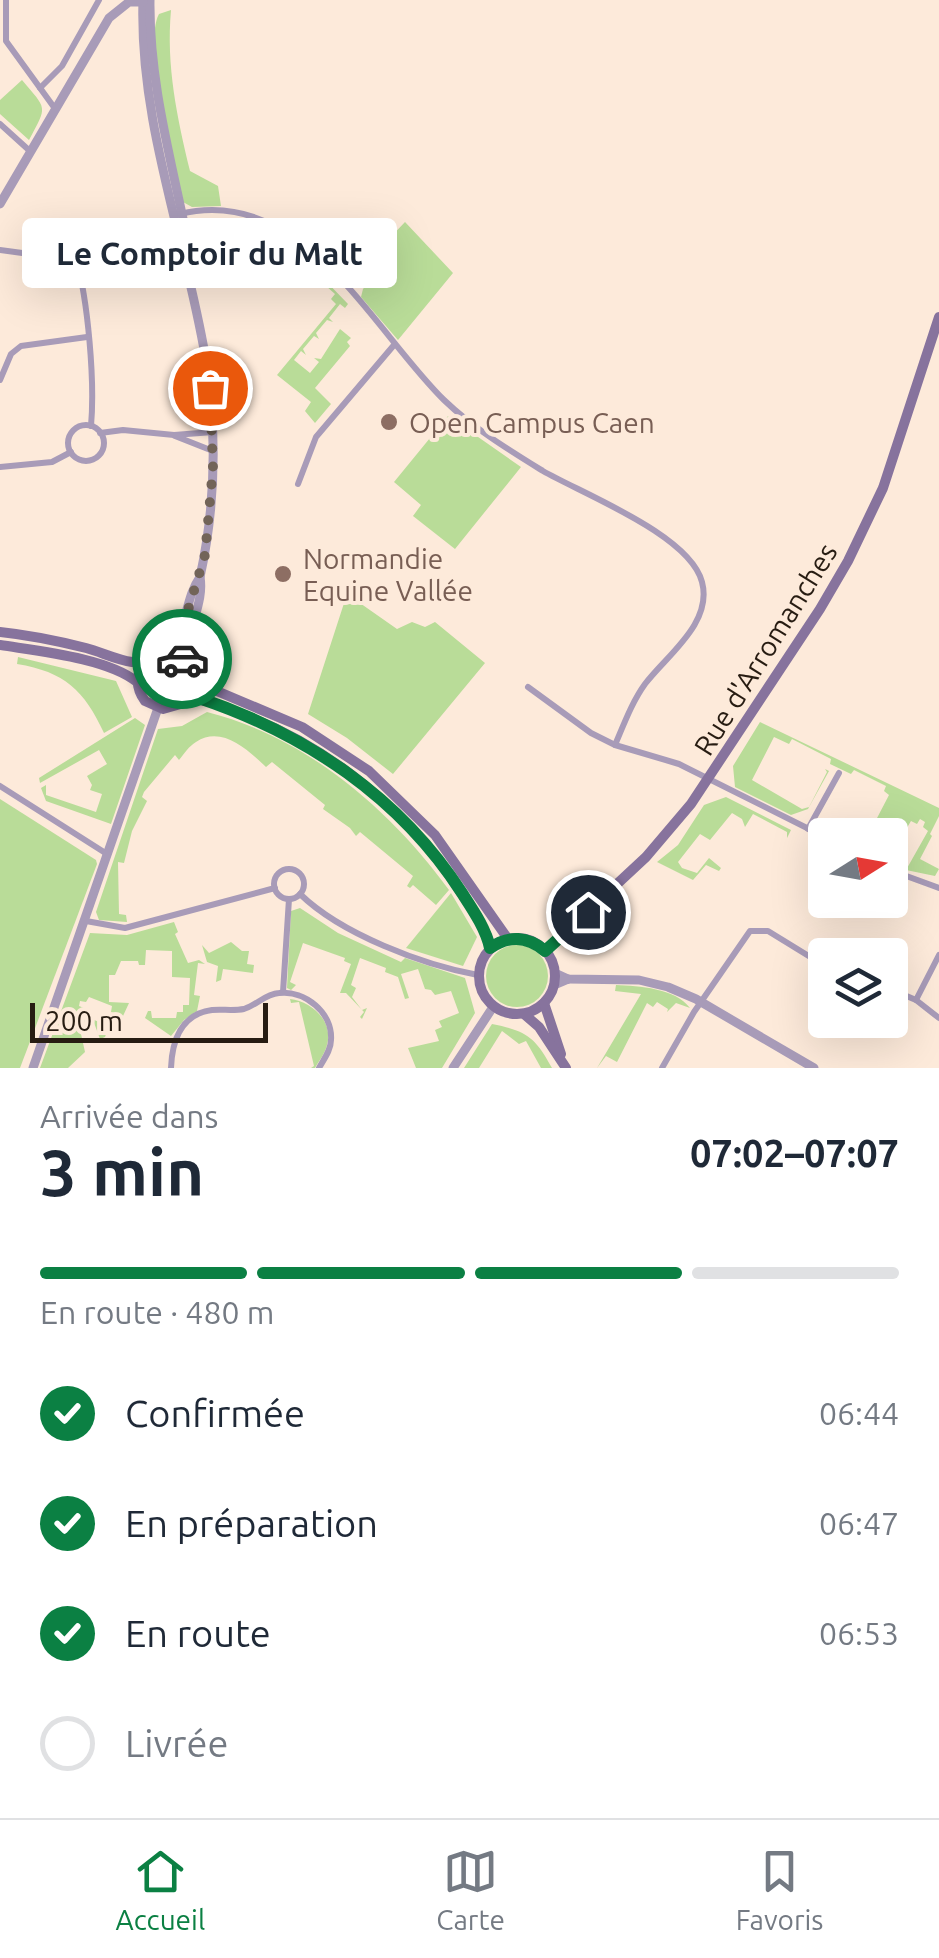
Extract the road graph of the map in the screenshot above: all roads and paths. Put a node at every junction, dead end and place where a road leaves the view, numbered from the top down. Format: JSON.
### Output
{"nodes":[{"id":1,"x":6,"y":0,"type":"edge"},
{"id":2,"x":98,"y":0,"type":"edge"},
{"id":3,"x":146,"y":5,"type":"edge"},
{"id":4,"x":2,"y":10,"type":"edge"},
{"id":5,"x":40,"y":88,"type":"junction"},
{"id":6,"x":56,"y":111,"type":"junction"},
{"id":7,"x":0,"y":124,"type":"edge"},
{"id":8,"x":31,"y":152,"type":"junction"},
{"id":9,"x":0,"y":204,"type":"edge"},
{"id":10,"x":178,"y":215,"type":"junction"},
{"id":11,"x":0,"y":250,"type":"edge"},
{"id":12,"x":939,"y":317,"type":"edge"},
{"id":13,"x":87,"y":337,"type":"junction"},
{"id":14,"x":394,"y":345,"type":"junction"},
{"id":15,"x":0,"y":380,"type":"edge"},
{"id":16,"x":90,"y":426,"type":"junction"},
{"id":17,"x":213,"y":432,"type":"junction"},
{"id":18,"x":100,"y":433,"type":"junction"},
{"id":19,"x":174,"y":435,"type":"junction"},
{"id":20,"x":213,"y":451,"type":"junction"},
{"id":21,"x":71,"y":452,"type":"junction"},
{"id":22,"x":0,"y":468,"type":"edge"},
{"id":23,"x":298,"y":484,"type":"dead end"},
{"id":24,"x":200,"y":577,"type":"junction"},
{"id":25,"x":0,"y":632,"type":"edge"},
{"id":26,"x":0,"y":646,"type":"edge"},
{"id":27,"x":164,"y":653,"type":"junction"},
{"id":28,"x":148,"y":658,"type":"junction"},
{"id":29,"x":191,"y":671,"type":"junction"},
{"id":30,"x":137,"y":682,"type":"junction"},
{"id":31,"x":528,"y":687,"type":"dead end"},
{"id":32,"x":188,"y":698,"type":"junction"},
{"id":33,"x":158,"y":708,"type":"junction"},
{"id":34,"x":615,"y":745,"type":"junction"},
{"id":35,"x":839,"y":773,"type":"dead end"},
{"id":36,"x":709,"y":780,"type":"junction"},
{"id":37,"x":0,"y":786,"type":"edge"},
{"id":38,"x":814,"y":818,"type":"edge"},
{"id":39,"x":808,"y":829,"type":"edge"},
{"id":40,"x":108,"y":855,"type":"junction"},
{"id":41,"x":908,"y":877,"type":"edge"},
{"id":42,"x":275,"y":888,"type":"junction"},
{"id":43,"x":939,"y":888,"type":"edge"},
{"id":44,"x":300,"y":894,"type":"junction"},
{"id":45,"x":289,"y":899,"type":"junction"},
{"id":46,"x":86,"y":921,"type":"junction"},
{"id":47,"x":508,"y":939,"type":"junction"},
{"id":48,"x":490,"y":948,"type":"junction"},
{"id":49,"x":545,"y":951,"type":"junction"},
{"id":50,"x":808,"y":956,"type":"edge"},
{"id":51,"x":939,"y":956,"type":"edge"},
{"id":52,"x":478,"y":975,"type":"junction"},
{"id":53,"x":554,"y":979,"type":"junction"},
{"id":54,"x":282,"y":992,"type":"junction"},
{"id":55,"x":908,"y":997,"type":"edge"},
{"id":56,"x":916,"y":1000,"type":"junction"},
{"id":57,"x":544,"y":1003,"type":"junction"},
{"id":58,"x":702,"y":1003,"type":"junction"},
{"id":59,"x":492,"y":1006,"type":"junction"},
{"id":60,"x":524,"y":1014,"type":"junction"},
{"id":61,"x":939,"y":1018,"type":"edge"},
{"id":62,"x":564,"y":1064,"type":"edge"},
{"id":63,"x":33,"y":1068,"type":"edge"},
{"id":64,"x":171,"y":1068,"type":"edge"},
{"id":65,"x":319,"y":1068,"type":"edge"},
{"id":66,"x":454,"y":1068,"type":"edge"},
{"id":67,"x":662,"y":1068,"type":"edge"},
{"id":68,"x":814,"y":1068,"type":"edge"}],
"edges":[{"from":1,"to":4,"type":"street"},
{"from":2,"to":5,"type":"street"},
{"from":3,"to":6,"type":"street"},
{"from":3,"to":10,"type":"street"},
{"from":4,"to":5,"type":"street"},
{"from":5,"to":6,"type":"street"},
{"from":6,"to":8,"type":"street"},
{"from":7,"to":8,"type":"street"},
{"from":8,"to":9,"type":"street"},
{"from":10,"to":14,"type":"street"},
{"from":10,"to":17,"type":"street"},
{"from":11,"to":13,"type":"street"},
{"from":12,"to":36,"type":"main road","name":"Rue d'Arromanches"},
{"from":13,"to":15,"type":"street"},
{"from":13,"to":16,"type":"street"},
{"from":14,"to":23,"type":"street"},
{"from":14,"to":34,"type":"street"},
{"from":16,"to":18,"type":"street"},
{"from":16,"to":21,"type":"street"},
{"from":17,"to":19,"type":"street"},
{"from":17,"to":20,"type":"street"},
{"from":18,"to":19,"type":"street"},
{"from":18,"to":21,"type":"street"},
{"from":19,"to":20,"type":"street"},
{"from":20,"to":24,"type":"street"},
{"from":21,"to":22,"type":"street"},
{"from":24,"to":27,"type":"street"},
{"from":24,"to":29,"type":"street"},
{"from":25,"to":28,"type":"main road"},
{"from":26,"to":30,"type":"main road"},
{"from":27,"to":28,"type":"main road"},
{"from":27,"to":29,"type":"main road"},
{"from":28,"to":30,"type":"main road"},
{"from":29,"to":32,"type":"main road"},
{"from":29,"to":47,"type":"main road"},
{"from":30,"to":33,"type":"main road"},
{"from":31,"to":34,"type":"street"},
{"from":32,"to":33,"type":"main road"},
{"from":32,"to":48,"type":"main road"},
{"from":33,"to":40,"type":"street"},
{"from":34,"to":36,"type":"street"},
{"from":35,"to":38,"type":"street"},
{"from":36,"to":39,"type":"street"},
{"from":36,"to":49,"type":"main road","name":"Rue d'Arromanches"},
{"from":37,"to":40,"type":"street"},
{"from":40,"to":46,"type":"street"},
{"from":41,"to":43,"type":"street"},
{"from":42,"to":44,"type":"street"},
{"from":42,"to":45,"type":"street"},
{"from":42,"to":46,"type":"street"},
{"from":44,"to":45,"type":"street"},
{"from":44,"to":52,"type":"street"},
{"from":45,"to":54,"type":"street"},
{"from":46,"to":63,"type":"street"},
{"from":47,"to":48,"type":"main road"},
{"from":47,"to":49,"type":"main road"},
{"from":48,"to":52,"type":"main road"},
{"from":49,"to":53,"type":"main road"},
{"from":50,"to":58,"type":"street"},
{"from":51,"to":56,"type":"street"},
{"from":52,"to":59,"type":"main road"},
{"from":53,"to":57,"type":"main road"},
{"from":53,"to":58,"type":"street"},
{"from":54,"to":64,"type":"street"},
{"from":54,"to":65,"type":"street"},
{"from":55,"to":56,"type":"street"},
{"from":56,"to":61,"type":"street"},
{"from":57,"to":60,"type":"main road"},
{"from":57,"to":62,"type":"main road"},
{"from":58,"to":67,"type":"street"},
{"from":58,"to":68,"type":"street"},
{"from":59,"to":60,"type":"main road"},
{"from":59,"to":66,"type":"street"},
{"from":60,"to":62,"type":"main road"}]}
